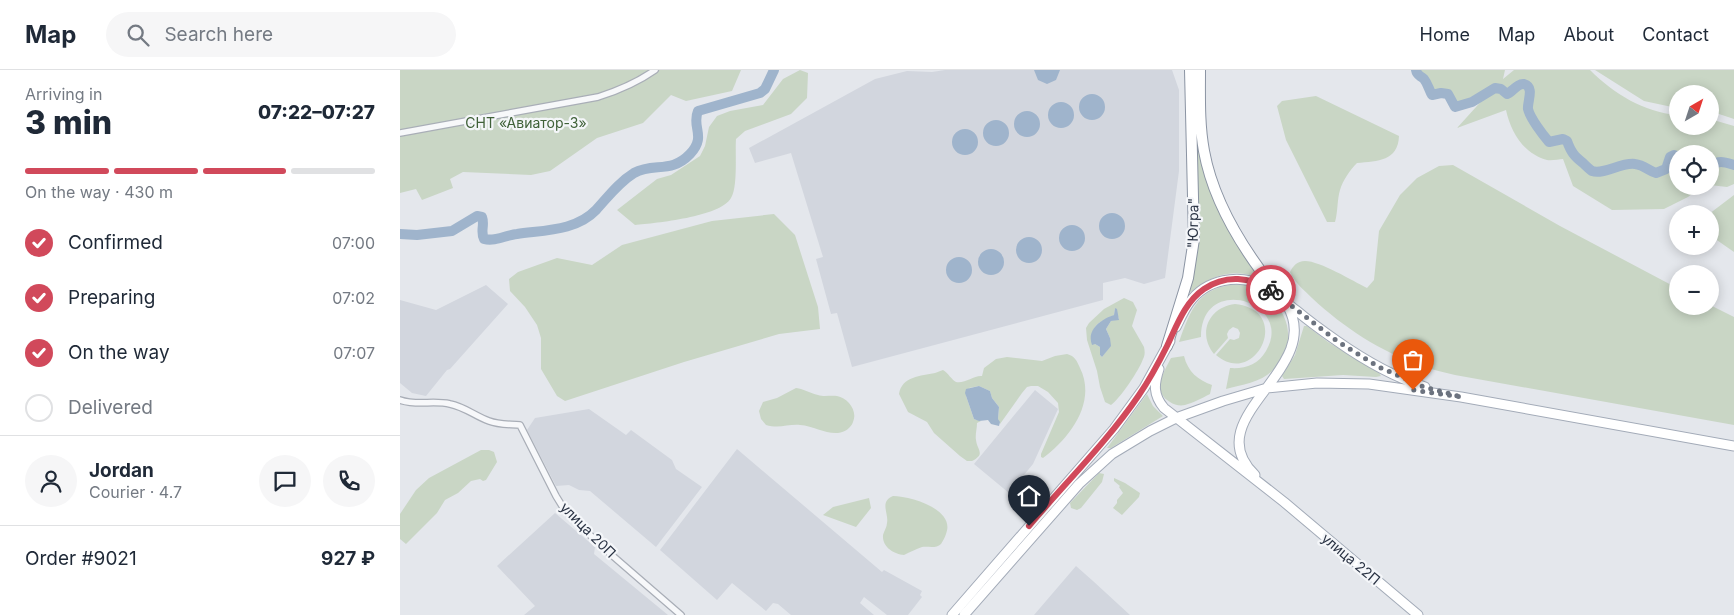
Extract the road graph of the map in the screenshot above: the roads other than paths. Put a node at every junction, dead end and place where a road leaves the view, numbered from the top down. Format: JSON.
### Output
{"nodes":[{"id":1,"x":655,"y":70,"type":"edge"},
{"id":2,"x":1190,"y":70,"type":"edge"},
{"id":3,"x":1200,"y":70,"type":"edge"},
{"id":4,"x":400,"y":133,"type":"edge"},
{"id":5,"x":1282,"y":298,"type":"junction"},
{"id":6,"x":1167,"y":346,"type":"junction"},
{"id":7,"x":1267,"y":388,"type":"junction"},
{"id":8,"x":1462,"y":397,"type":"junction"},
{"id":9,"x":400,"y":400,"type":"edge"},
{"id":10,"x":1176,"y":418,"type":"junction"},
{"id":11,"x":1734,"y":446,"type":"edge"},
{"id":12,"x":1284,"y":502,"type":"junction"},
{"id":13,"x":682,"y":615,"type":"edge"},
{"id":14,"x":952,"y":615,"type":"edge"},
{"id":15,"x":964,"y":615,"type":"edge"},
{"id":16,"x":1418,"y":615,"type":"edge"}],
"edges":[{"from":1,"to":4,"type":"street"},
{"from":2,"to":6,"type":"highway","name":"\"Югра\""},
{"from":3,"to":5,"type":"highway","name":"\"Югра\""},
{"from":5,"to":6,"type":"main road"},
{"from":5,"to":7,"type":"main road"},
{"from":5,"to":8,"type":"main road"},
{"from":6,"to":10,"type":"main road"},
{"from":6,"to":14,"type":"main road"},
{"from":7,"to":8,"type":"main road"},
{"from":7,"to":10,"type":"main road"},
{"from":7,"to":12,"type":"main road","name":"улица 22П"},
{"from":8,"to":11,"type":"main road"},
{"from":9,"to":13,"type":"street","name":"улица 20П"},
{"from":10,"to":12,"type":"main road","name":"улица 22П"},
{"from":10,"to":15,"type":"main road"},
{"from":12,"to":16,"type":"main road","name":"улица 22П"}]}
